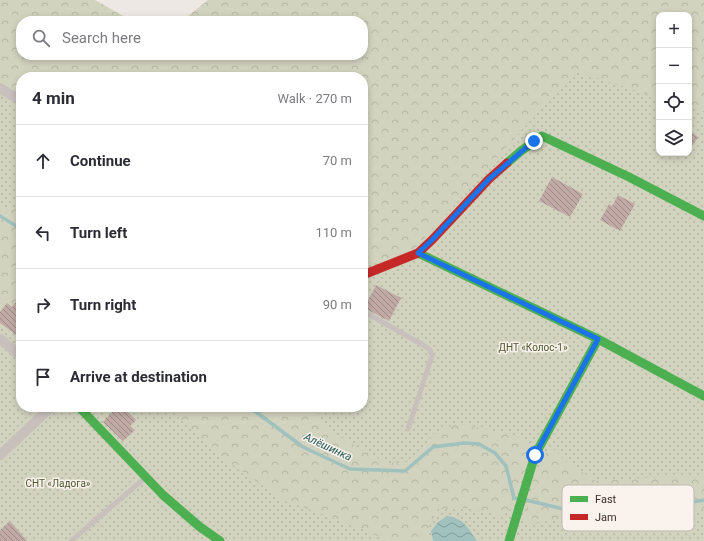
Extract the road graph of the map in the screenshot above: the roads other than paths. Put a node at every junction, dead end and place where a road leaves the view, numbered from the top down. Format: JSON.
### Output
{"nodes":[{"id":1,"x":0,"y":88,"type":"edge"},
{"id":2,"x":16,"y":98,"type":"edge"},
{"id":3,"x":704,"y":216,"type":"edge"},
{"id":4,"x":418,"y":253,"type":"junction"},
{"id":5,"x":368,"y":273,"type":"edge"},
{"id":6,"x":368,"y":314,"type":"edge"},
{"id":7,"x":0,"y":339,"type":"edge"},
{"id":8,"x":598,"y":339,"type":"junction"},
{"id":9,"x":16,"y":352,"type":"edge"},
{"id":10,"x":704,"y":396,"type":"edge"},
{"id":11,"x":46,"y":412,"type":"edge"},
{"id":12,"x":84,"y":412,"type":"edge"},
{"id":13,"x":408,"y":429,"type":"dead end"},
{"id":14,"x":0,"y":455,"type":"edge"},
{"id":15,"x":146,"y":478,"type":"junction"},
{"id":16,"x":71,"y":541,"type":"edge"},
{"id":17,"x":220,"y":541,"type":"edge"},
{"id":18,"x":509,"y":541,"type":"edge"}],
"edges":[{"from":1,"to":2,"type":"street"},
{"from":3,"to":4,"type":"street"},
{"from":4,"to":5,"type":"street"},
{"from":4,"to":8,"type":"street"},
{"from":6,"to":13,"type":"lane"},
{"from":7,"to":9,"type":"street"},
{"from":8,"to":10,"type":"street"},
{"from":8,"to":18,"type":"street"},
{"from":11,"to":14,"type":"street"},
{"from":12,"to":15,"type":"street"},
{"from":15,"to":16,"type":"lane"},
{"from":15,"to":17,"type":"street"}]}
